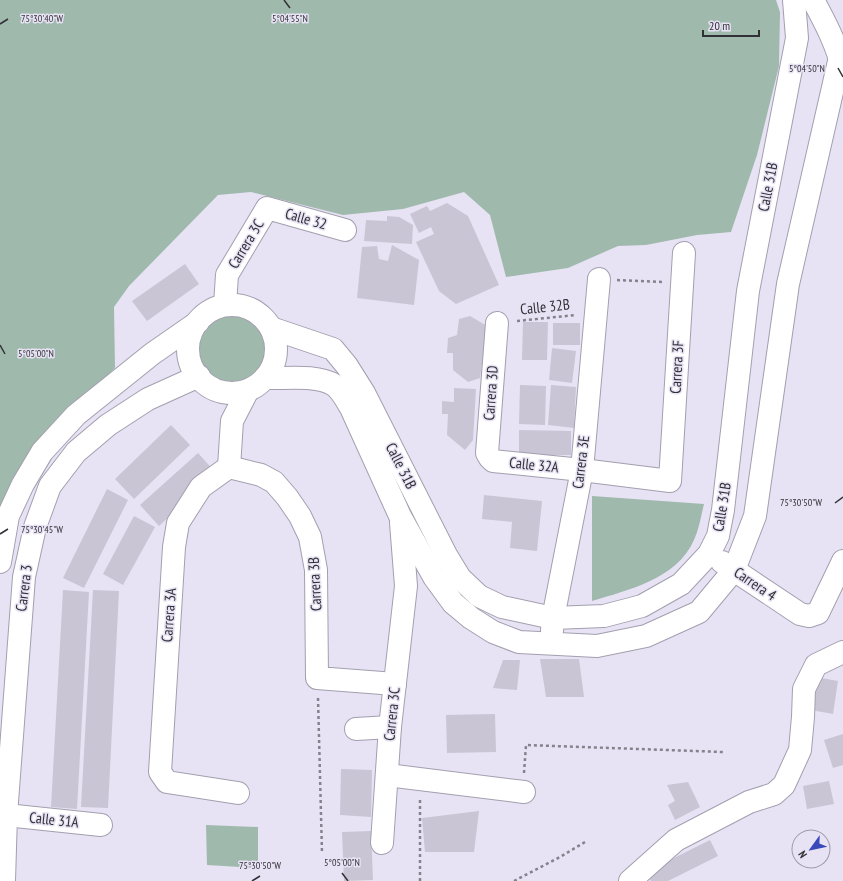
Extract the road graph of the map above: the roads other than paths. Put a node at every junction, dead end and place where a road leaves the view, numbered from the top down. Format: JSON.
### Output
{"nodes":[{"id":1,"x":794,"y":0,"type":"edge"},
{"id":2,"x":813,"y":0,"type":"edge"},
{"id":3,"x":841,"y":63,"type":"edge"},
{"id":4,"x":267,"y":208,"type":"joint"},
{"id":5,"x":345,"y":230,"type":"dead end"},
{"id":6,"x":684,"y":253,"type":"dead end"},
{"id":7,"x":599,"y":279,"type":"road end"},
{"id":8,"x":225,"y":306,"type":"junction"},
{"id":9,"x":198,"y":322,"type":"junction"},
{"id":10,"x":497,"y":323,"type":"road end"},
{"id":11,"x":271,"y":328,"type":"junction"},
{"id":12,"x":203,"y":380,"type":"junction"},
{"id":13,"x":256,"y":384,"type":"junction"},
{"id":14,"x":232,"y":421,"type":"junction"},
{"id":15,"x":493,"y":461,"type":"joint"},
{"id":16,"x":229,"y":467,"type":"junction"},
{"id":17,"x":582,"y":470,"type":"junction"},
{"id":18,"x":670,"y":481,"type":"joint"},
{"id":19,"x":400,"y":516,"type":"junction"},
{"id":20,"x":709,"y":554,"type":"junction"},
{"id":21,"x":843,"y":561,"type":"edge"},
{"id":22,"x":0,"y":562,"type":"edge"},
{"id":23,"x":734,"y":570,"type":"junction"},
{"id":24,"x":434,"y":578,"type":"junction"},
{"id":25,"x":406,"y":586,"type":"junction"},
{"id":26,"x":553,"y":618,"type":"junction"},
{"id":27,"x":551,"y":644,"type":"junction"},
{"id":28,"x":843,"y":652,"type":"edge"},
{"id":29,"x":395,"y":684,"type":"junction"},
{"id":30,"x":390,"y":727,"type":"junction"},
{"id":31,"x":356,"y":729,"type":"dead end"},
{"id":32,"x":387,"y":775,"type":"junction"},
{"id":33,"x":524,"y":792,"type":"road end"},
{"id":34,"x":238,"y":793,"type":"dead end"},
{"id":35,"x":6,"y":815,"type":"junction"},
{"id":36,"x":101,"y":825,"type":"dead end"},
{"id":37,"x":382,"y":843,"type":"dead end"},
{"id":38,"x":4,"y":881,"type":"edge"},
{"id":39,"x":630,"y":881,"type":"edge"}],
"edges":[{"from":1,"to":20,"type":"street","name":"Calle 31B"},
{"from":2,"to":3,"type":"street"},
{"from":3,"to":23,"type":"street","name":"Calle 31B"},
{"from":4,"to":5,"type":"street","name":"Calle 32"},
{"from":4,"to":8,"type":"street","name":"Carrera 3C"},
{"from":6,"to":18,"type":"street","name":"Carrera 3F"},
{"from":7,"to":17,"type":"street","name":"Carrera 3E"},
{"from":8,"to":9,"type":"street"},
{"from":8,"to":11,"type":"street"},
{"from":9,"to":12,"type":"street"},
{"from":9,"to":22,"type":"street","name":"Carrera 3"},
{"from":10,"to":15,"type":"street","name":"Carrera 3D"},
{"from":11,"to":13,"type":"street"},
{"from":11,"to":26,"type":"street","name":"Calle 31B"},
{"from":12,"to":13,"type":"street"},
{"from":12,"to":14,"type":"street"},
{"from":12,"to":35,"type":"street","name":"Carrera 3"},
{"from":13,"to":14,"type":"street"},
{"from":13,"to":19,"type":"street","name":"Calle 31B"},
{"from":14,"to":16,"type":"street"},
{"from":15,"to":17,"type":"street","name":"Calle 32A"},
{"from":16,"to":29,"type":"street","name":"Carrera 3B"},
{"from":16,"to":34,"type":"street","name":"Carrera 3A"},
{"from":17,"to":18,"type":"street","name":"Calle 32A"},
{"from":17,"to":26,"type":"street","name":"Carrera 3E"},
{"from":19,"to":24,"type":"street","name":"Calle 31B"},
{"from":19,"to":25,"type":"street","name":"Carrera 3C"},
{"from":20,"to":23,"type":"street","name":"Carrera 4"},
{"from":20,"to":26,"type":"street","name":"Calle 31B"},
{"from":21,"to":23,"type":"street","name":"Carrera 4"},
{"from":23,"to":27,"type":"street","name":"Calle 31B"},
{"from":24,"to":25,"type":"street"},
{"from":24,"to":27,"type":"street","name":"Calle 31B"},
{"from":25,"to":29,"type":"street","name":"Carrera 3C"},
{"from":26,"to":27,"type":"street","name":"Carrera 3E"},
{"from":28,"to":39,"type":"street"},
{"from":29,"to":30,"type":"street","name":"Carrera 3C"},
{"from":30,"to":31,"type":"street"},
{"from":30,"to":32,"type":"street","name":"Carrera 3C"},
{"from":32,"to":33,"type":"street"},
{"from":32,"to":37,"type":"street","name":"Carrera 3C"},
{"from":35,"to":36,"type":"street","name":"Calle 31A"},
{"from":35,"to":38,"type":"street","name":"Carrera 3"}]}
